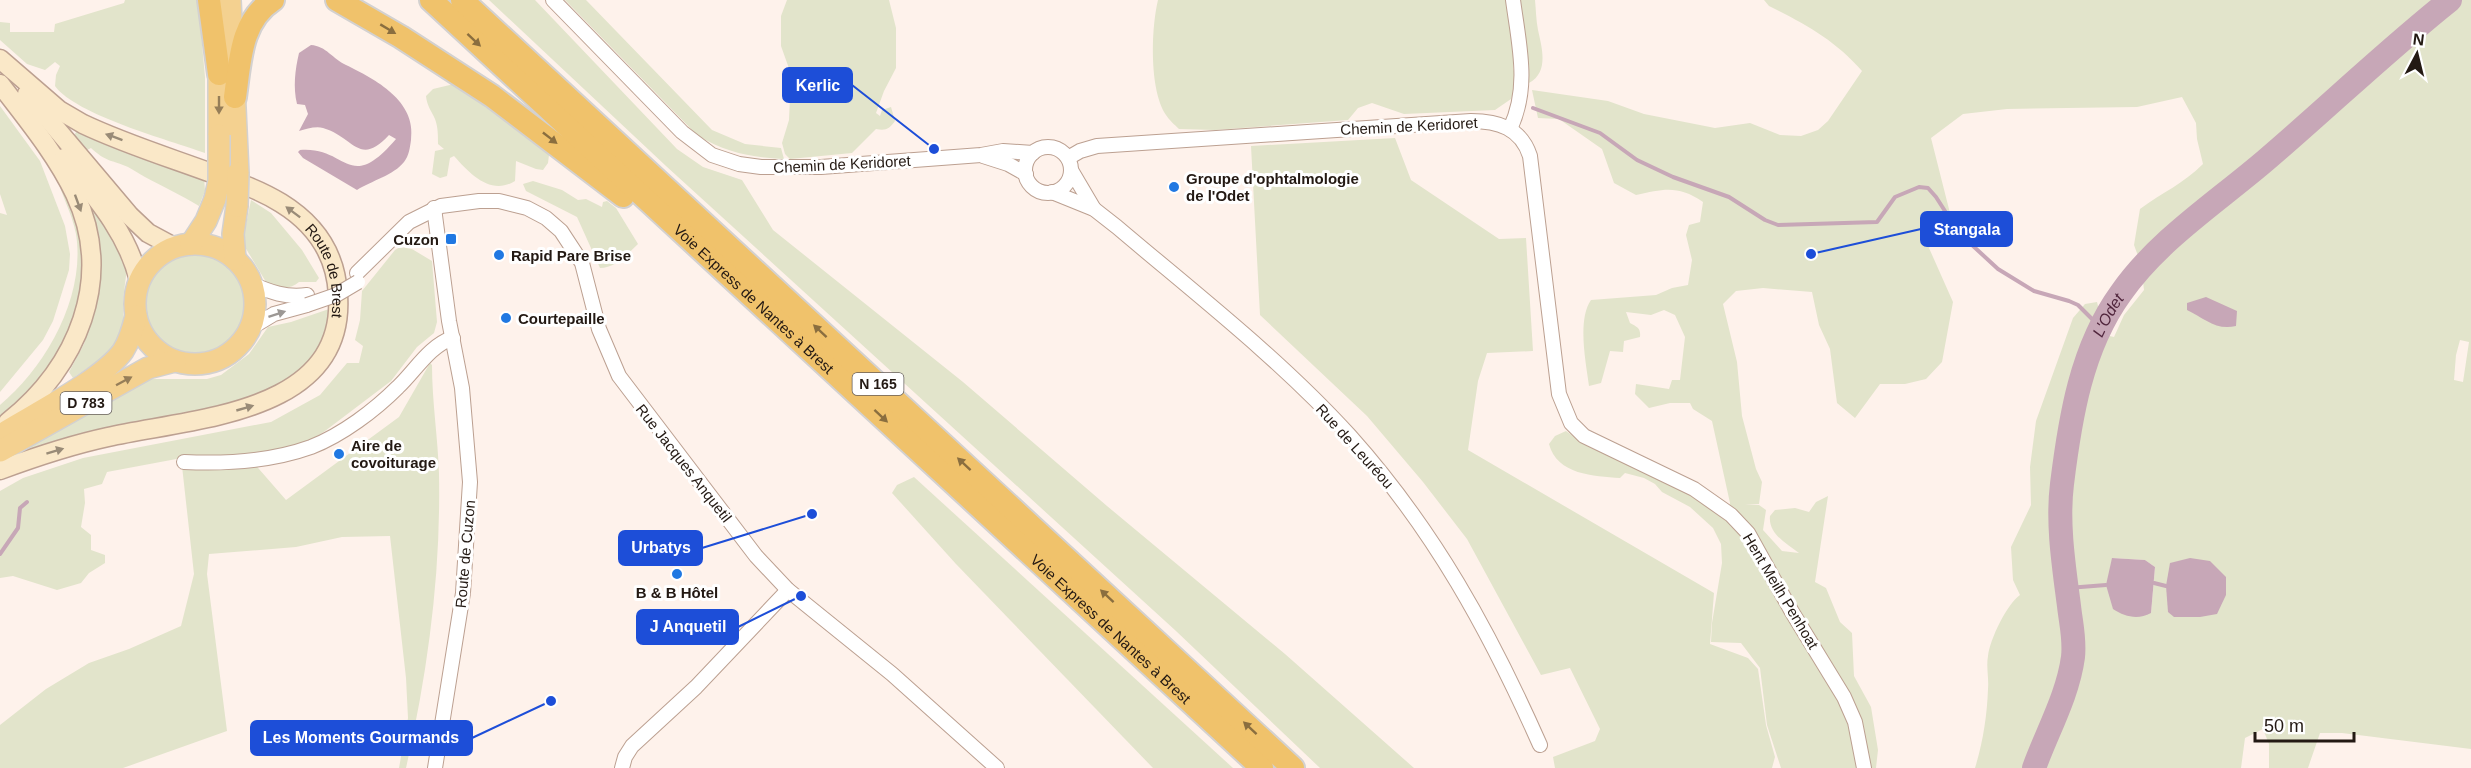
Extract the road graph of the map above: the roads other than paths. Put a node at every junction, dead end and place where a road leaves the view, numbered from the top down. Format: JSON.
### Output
{"nodes":[{"id":1,"x":273,"y":0,"type":"edge"},
{"id":2,"x":337,"y":0,"type":"edge"},
{"id":3,"x":431,"y":0,"type":"edge"},
{"id":4,"x":462,"y":0,"type":"edge"},
{"id":5,"x":553,"y":0,"type":"edge"},
{"id":6,"x":1513,"y":0,"type":"edge"},
{"id":7,"x":220,"y":5,"type":"edge"},
{"id":8,"x":0,"y":60,"type":"edge"},
{"id":9,"x":219,"y":74,"type":"joint"},
{"id":10,"x":0,"y":82,"type":"edge"},
{"id":11,"x":235,"y":98,"type":"junction"},
{"id":12,"x":1510,"y":129,"type":"junction"},
{"id":13,"x":228,"y":137,"type":"junction"},
{"id":14,"x":1033,"y":153,"type":"junction"},
{"id":15,"x":981,"y":155,"type":"junction"},
{"id":16,"x":1069,"y":164,"type":"junction"},
{"id":17,"x":1026,"y":174,"type":"junction"},
{"id":18,"x":1053,"y":192,"type":"junction"},
{"id":19,"x":434,"y":208,"type":"junction"},
{"id":20,"x":1094,"y":209,"type":"junction"},
{"id":21,"x":183,"y":245,"type":"junction"},
{"id":22,"x":236,"y":259,"type":"junction"},
{"id":23,"x":139,"y":280,"type":"junction"},
{"id":24,"x":252,"y":284,"type":"junction"},
{"id":25,"x":307,"y":300,"type":"junction"},
{"id":26,"x":761,"y":305,"type":"junction"},
{"id":27,"x":136,"y":316,"type":"junction"},
{"id":28,"x":249,"y":329,"type":"junction"},
{"id":29,"x":453,"y":338,"type":"junction"},
{"id":30,"x":175,"y":361,"type":"junction"},
{"id":31,"x":0,"y":429,"type":"edge"},
{"id":32,"x":0,"y":435,"type":"edge"},
{"id":33,"x":0,"y":451,"type":"edge"},
{"id":34,"x":184,"y":462,"type":"dead end"},
{"id":35,"x":0,"y":470,"type":"edge"},
{"id":36,"x":788,"y":590,"type":"junction"},
{"id":37,"x":1540,"y":745,"type":"dead end"},
{"id":38,"x":435,"y":768,"type":"edge"},
{"id":39,"x":622,"y":768,"type":"edge"},
{"id":40,"x":997,"y":768,"type":"edge"},
{"id":41,"x":1262,"y":768,"type":"edge"},
{"id":42,"x":1293,"y":768,"type":"edge"},
{"id":43,"x":1864,"y":768,"type":"edge"}],
"edges":[{"from":1,"to":11,"type":"highway"},
{"from":2,"to":26,"type":"highway","one_way":true},
{"from":3,"to":26,"type":"highway","name":"Voie Express de Nantes à Brest","number":"N 165","one_way":true},
{"from":42,"to":4,"type":"highway","name":"Voie Express de Nantes à Brest","number":"N 165","one_way":true},
{"from":5,"to":15,"type":"street","name":"Chemin de Keridoret"},
{"from":6,"to":12,"type":"street"},
{"from":7,"to":9,"type":"highway"},
{"from":7,"to":11,"type":"main road"},
{"from":8,"to":21,"type":"main road","name":"Route de Brest"},
{"from":35,"to":8,"type":"main road","name":"Route de Brest","one_way":true},
{"from":9,"to":13,"type":"main road","one_way":true},
{"from":10,"to":23,"type":"main road"},
{"from":10,"to":31,"type":"main road","one_way":true},
{"from":11,"to":13,"type":"main road"},
{"from":12,"to":16,"type":"street","name":"Chemin de Keridoret"},
{"from":12,"to":43,"type":"street","name":"Hent Meilh Penhoat"},
{"from":13,"to":21,"type":"main road","bridge":true},
{"from":13,"to":22,"type":"main road","bridge":true},
{"from":14,"to":15,"type":"street","name":"Chemin de Keridoret"},
{"from":14,"to":16,"type":"street"},
{"from":14,"to":17,"type":"street"},
{"from":15,"to":17,"type":"street","name":"Chemin de Keridoret"},
{"from":16,"to":18,"type":"street"},
{"from":16,"to":20,"type":"street","name":"Rue de Leuréou"},
{"from":17,"to":18,"type":"street"},
{"from":18,"to":20,"type":"street","name":"Rue de Leuréou"},
{"from":19,"to":25,"type":"street"},
{"from":19,"to":29,"type":"street","name":"Route de Cuzon"},
{"from":19,"to":36,"type":"street","name":"Rue Jacques Anquetil"},
{"from":20,"to":37,"type":"street","name":"Rue de Leuréou"},
{"from":21,"to":22,"type":"main road"},
{"from":21,"to":23,"type":"main road"},
{"from":22,"to":24,"type":"main road"},
{"from":23,"to":27,"type":"main road"},
{"from":24,"to":25,"type":"street"},
{"from":24,"to":28,"type":"main road"},
{"from":28,"to":25,"type":"street","one_way":true},
{"from":26,"to":41,"type":"highway","name":"Voie Express de Nantes à Brest","number":"N 165","one_way":true},
{"from":27,"to":30,"type":"main road"},
{"from":27,"to":32,"type":"main road","number":"D 783"},
{"from":28,"to":30,"type":"main road"},
{"from":29,"to":34,"type":"street"},
{"from":29,"to":38,"type":"street","name":"Route de Cuzon"},
{"from":33,"to":30,"type":"main road","number":"D 783","one_way":true},
{"from":36,"to":39,"type":"street"},
{"from":36,"to":40,"type":"street","name":"Rue Jacques Anquetil"}]}
